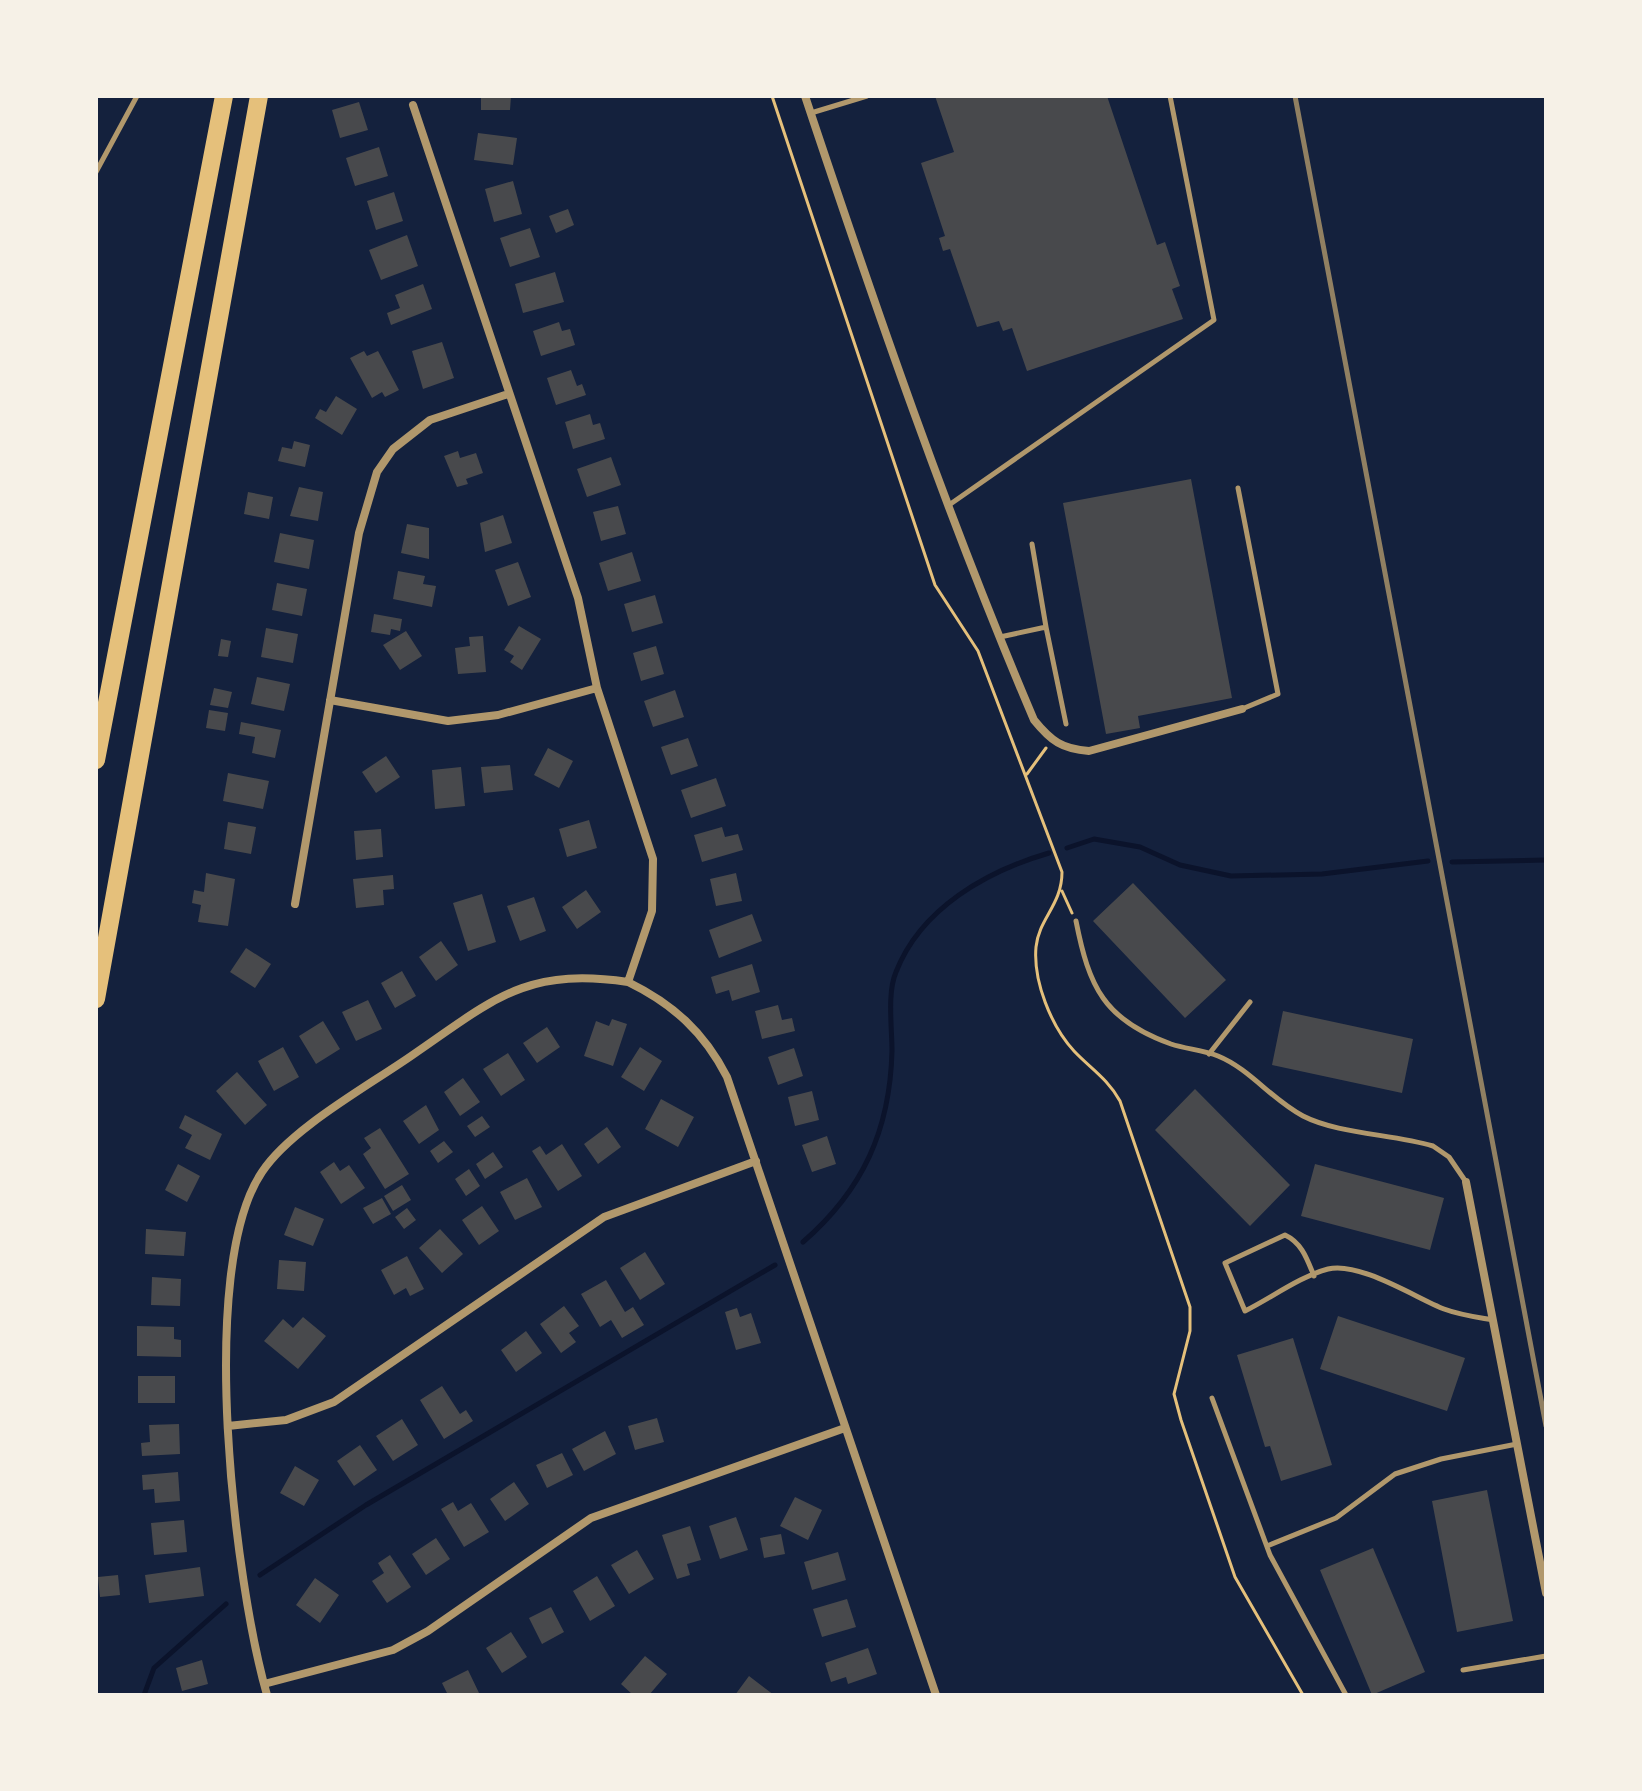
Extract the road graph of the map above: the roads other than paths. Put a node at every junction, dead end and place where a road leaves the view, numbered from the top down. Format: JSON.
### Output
{"nodes":[{"id":1,"x":137,"y":96,"type":"edge"},
{"id":2,"x":224,"y":96,"type":"edge"},
{"id":3,"x":259,"y":96,"type":"edge"},
{"id":4,"x":805,"y":96,"type":"edge"},
{"id":5,"x":867,"y":96,"type":"edge"},
{"id":6,"x":1170,"y":96,"type":"edge"},
{"id":7,"x":413,"y":105,"type":"dead end"},
{"id":8,"x":811,"y":113,"type":"junction"},
{"id":9,"x":96,"y":172,"type":"edge"},
{"id":10,"x":508,"y":394,"type":"junction"},
{"id":11,"x":1238,"y":488,"type":"dead end"},
{"id":12,"x":949,"y":505,"type":"junction"},
{"id":13,"x":1032,"y":544,"type":"dead end"},
{"id":14,"x":1046,"y":627,"type":"junction"},
{"id":15,"x":1000,"y":637,"type":"junction"},
{"id":16,"x":597,"y":688,"type":"junction"},
{"id":17,"x":330,"y":700,"type":"junction"},
{"id":18,"x":1242,"y":709,"type":"joint"},
{"id":19,"x":1066,"y":724,"type":"dead end"},
{"id":20,"x":96,"y":760,"type":"edge"},
{"id":21,"x":295,"y":904,"type":"dead end"},
{"id":22,"x":1076,"y":921,"type":"road end"},
{"id":23,"x":628,"y":982,"type":"junction"},
{"id":24,"x":96,"y":999,"type":"edge"},
{"id":25,"x":1250,"y":1002,"type":"dead end"},
{"id":26,"x":1209,"y":1054,"type":"junction"},
{"id":27,"x":756,"y":1161,"type":"junction"},
{"id":28,"x":1466,"y":1182,"type":"joint"},
{"id":29,"x":1314,"y":1276,"type":"junction"},
{"id":30,"x":1493,"y":1320,"type":"junction"},
{"id":31,"x":1212,"y":1398,"type":"dead end"},
{"id":32,"x":228,"y":1426,"type":"junction"},
{"id":33,"x":845,"y":1428,"type":"junction"},
{"id":34,"x":1517,"y":1444,"type":"junction"},
{"id":35,"x":1267,"y":1546,"type":"junction"},
{"id":36,"x":1546,"y":1593,"type":"edge"},
{"id":37,"x":1546,"y":1656,"type":"edge"},
{"id":38,"x":1463,"y":1670,"type":"dead end"},
{"id":39,"x":264,"y":1684,"type":"junction"},
{"id":40,"x":267,"y":1695,"type":"edge"},
{"id":41,"x":936,"y":1695,"type":"edge"},
{"id":42,"x":1346,"y":1695,"type":"edge"}],
"edges":[{"from":1,"to":9,"type":"lane"},
{"from":2,"to":20,"type":"highway"},
{"from":3,"to":24,"type":"highway"},
{"from":4,"to":8,"type":"street"},
{"from":5,"to":8,"type":"lane"},
{"from":6,"to":12,"type":"lane"},
{"from":7,"to":10,"type":"street"},
{"from":8,"to":12,"type":"street"},
{"from":10,"to":16,"type":"street"},
{"from":10,"to":17,"type":"street"},
{"from":11,"to":18,"type":"lane"},
{"from":12,"to":15,"type":"street"},
{"from":13,"to":14,"type":"lane"},
{"from":14,"to":15,"type":"lane"},
{"from":14,"to":19,"type":"lane"},
{"from":15,"to":18,"type":"street"},
{"from":16,"to":17,"type":"street"},
{"from":16,"to":23,"type":"street"},
{"from":17,"to":21,"type":"street"},
{"from":22,"to":26,"type":"lane"},
{"from":23,"to":27,"type":"street"},
{"from":23,"to":32,"type":"street"},
{"from":25,"to":26,"type":"lane"},
{"from":26,"to":28,"type":"lane"},
{"from":27,"to":32,"type":"street"},
{"from":27,"to":33,"type":"street"},
{"from":28,"to":30,"type":"street"},
{"from":29,"to":29,"type":"lane"},
{"from":29,"to":30,"type":"lane"},
{"from":30,"to":34,"type":"street"},
{"from":31,"to":35,"type":"lane"},
{"from":32,"to":39,"type":"street"},
{"from":33,"to":39,"type":"street"},
{"from":33,"to":41,"type":"street"},
{"from":34,"to":35,"type":"lane"},
{"from":34,"to":36,"type":"street"},
{"from":35,"to":42,"type":"lane"},
{"from":37,"to":38,"type":"lane"},
{"from":39,"to":40,"type":"street"}]}
